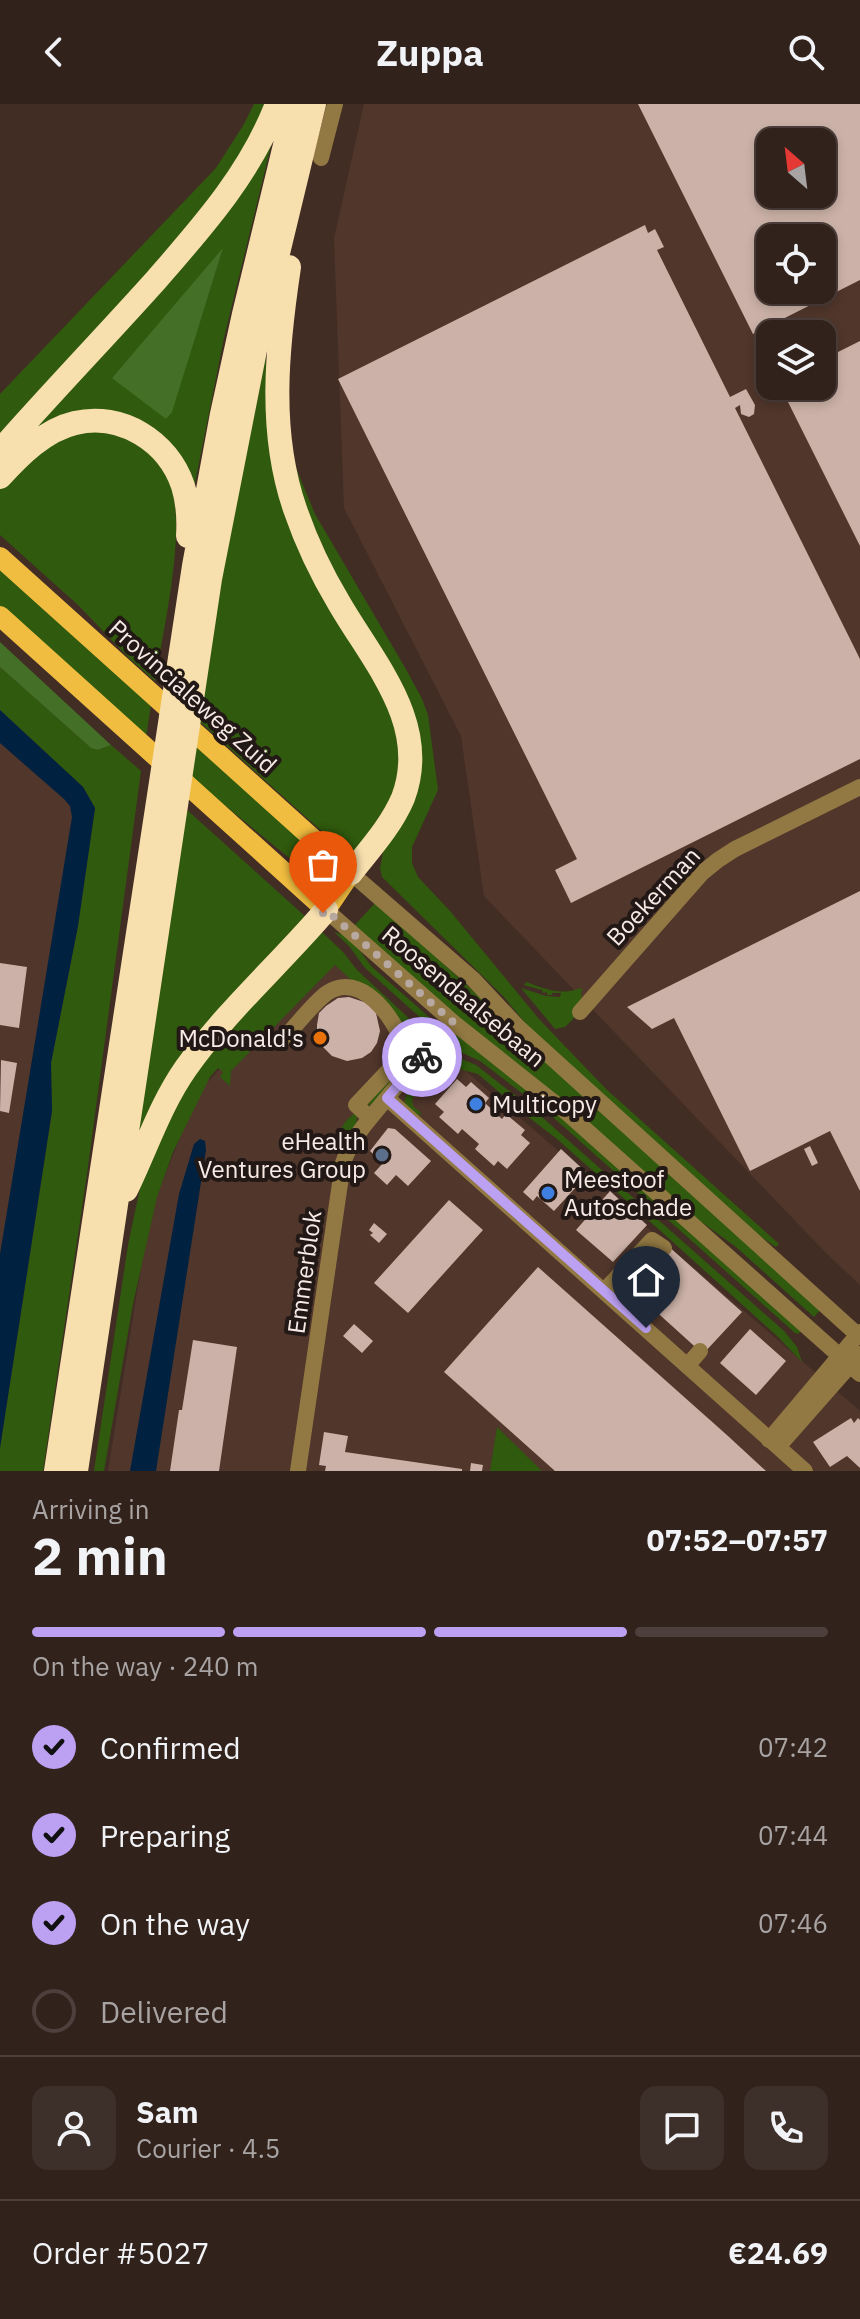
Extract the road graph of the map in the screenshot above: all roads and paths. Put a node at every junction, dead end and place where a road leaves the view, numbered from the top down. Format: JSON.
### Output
{"nodes":[{"id":1,"x":277,"y":104,"type":"edge"},
{"id":2,"x":295,"y":104,"type":"edge"},
{"id":3,"x":314,"y":104,"type":"edge"},
{"id":4,"x":335,"y":104,"type":"edge"},
{"id":5,"x":321,"y":158,"type":"dead end"},
{"id":6,"x":296,"y":175,"type":"junction"},
{"id":7,"x":0,"y":451,"type":"edge"},
{"id":8,"x":0,"y":477,"type":"edge"},
{"id":9,"x":0,"y":557,"type":"edge"},
{"id":10,"x":194,"y":566,"type":"junction"},
{"id":11,"x":0,"y":616,"type":"edge"},
{"id":12,"x":860,"y":787,"type":"edge"},
{"id":13,"x":351,"y":873,"type":"junction"},
{"id":14,"x":326,"y":910,"type":"junction"},
{"id":15,"x":580,"y":1012,"type":"dead end"},
{"id":16,"x":454,"y":1023,"type":"junction"},
{"id":17,"x":284,"y":1038,"type":"dead end"},
{"id":18,"x":387,"y":1098,"type":"junction"},
{"id":19,"x":370,"y":1118,"type":"junction"},
{"id":20,"x":115,"y":1214,"type":"junction"},
{"id":21,"x":664,"y":1248,"type":"dead end"},
{"id":22,"x":604,"y":1291,"type":"junction"},
{"id":23,"x":859,"y":1334,"type":"edge"},
{"id":24,"x":700,"y":1351,"type":"dead end"},
{"id":25,"x":852,"y":1362,"type":"edge"},
{"id":26,"x":687,"y":1366,"type":"junction"},
{"id":27,"x":773,"y":1444,"type":"junction"},
{"id":28,"x":56,"y":1471,"type":"edge"},
{"id":29,"x":76,"y":1471,"type":"edge"},
{"id":30,"x":298,"y":1471,"type":"edge"},
{"id":31,"x":805,"y":1471,"type":"edge"}],
"edges":[{"from":1,"to":7,"type":"highway"},
{"from":2,"to":10,"type":"highway"},
{"from":3,"to":6,"type":"highway"},
{"from":4,"to":5,"type":"street"},
{"from":6,"to":13,"type":"highway"},
{"from":6,"to":20,"type":"highway"},
{"from":8,"to":10,"type":"highway"},
{"from":9,"to":13,"type":"main road","name":"Provincialeweg Zuid"},
{"from":10,"to":28,"type":"highway"},
{"from":11,"to":14,"type":"main road"},
{"from":12,"to":15,"type":"street","name":"Boekerman"},
{"from":13,"to":14,"type":"main road"},
{"from":13,"to":23,"type":"street","name":"Roosendaalsebaan"},
{"from":14,"to":16,"type":"street","name":"Roosendaalsebaan"},
{"from":14,"to":20,"type":"highway"},
{"from":16,"to":18,"type":"street","name":"Emmerblok"},
{"from":16,"to":25,"type":"street","name":"Roosendaalsebaan"},
{"from":17,"to":19,"type":"street"},
{"from":18,"to":19,"type":"street","name":"Emmerblok"},
{"from":18,"to":22,"type":"street"},
{"from":19,"to":30,"type":"street","name":"Emmerblok"},
{"from":20,"to":29,"type":"highway"},
{"from":21,"to":22,"type":"street"},
{"from":22,"to":26,"type":"street"},
{"from":23,"to":25,"type":"street"},
{"from":24,"to":26,"type":"street"},
{"from":25,"to":27,"type":"street"},
{"from":26,"to":27,"type":"street"},
{"from":27,"to":31,"type":"street"}]}
